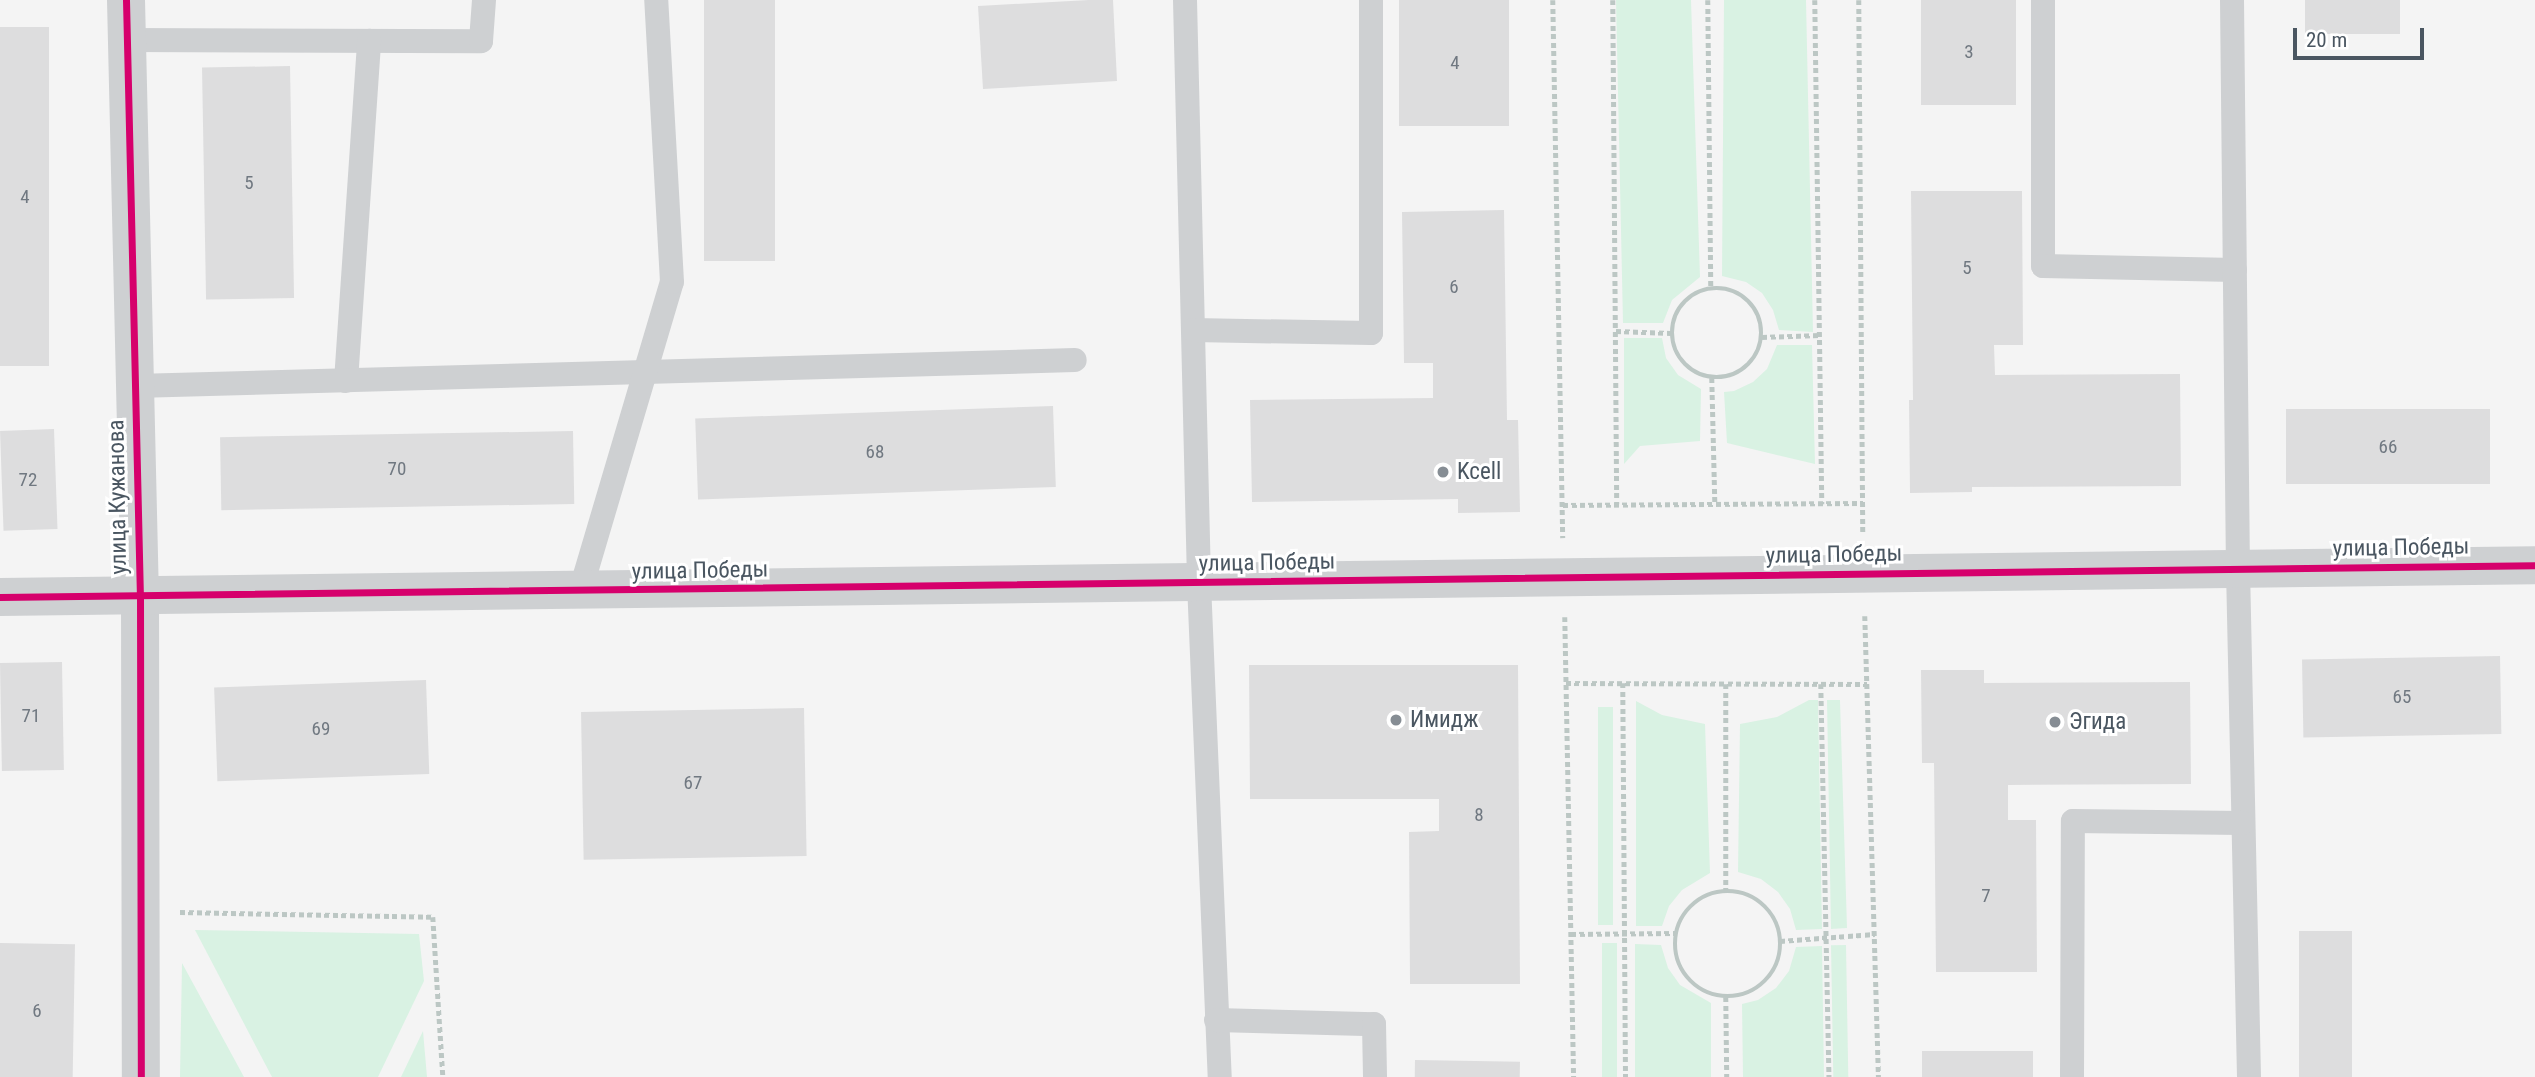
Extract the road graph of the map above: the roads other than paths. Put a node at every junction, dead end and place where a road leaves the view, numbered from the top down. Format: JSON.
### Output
{"nodes":[{"id":1,"x":126,"y":0,"type":"edge"},
{"id":2,"x":484,"y":0,"type":"edge"},
{"id":3,"x":656,"y":0,"type":"edge"},
{"id":4,"x":1185,"y":0,"type":"edge"},
{"id":5,"x":1371,"y":0,"type":"edge"},
{"id":6,"x":2043,"y":0,"type":"edge"},
{"id":7,"x":2232,"y":0,"type":"edge"},
{"id":8,"x":127,"y":40,"type":"junction"},
{"id":9,"x":369,"y":41,"type":"junction"},
{"id":10,"x":2235,"y":270,"type":"junction"},
{"id":11,"x":1193,"y":330,"type":"junction"},
{"id":12,"x":1075,"y":360,"type":"dead end"},
{"id":13,"x":645,"y":372,"type":"junction"},
{"id":14,"x":346,"y":381,"type":"junction"},
{"id":15,"x":135,"y":386,"type":"junction"},
{"id":16,"x":2535,"y":565,"type":"edge"},
{"id":17,"x":2238,"y":569,"type":"junction"},
{"id":18,"x":1199,"y":583,"type":"junction"},
{"id":19,"x":580,"y":592,"type":"junction"},
{"id":20,"x":0,"y":597,"type":"edge"},
{"id":21,"x":140,"y":597,"type":"junction"},
{"id":22,"x":2242,"y":823,"type":"junction"},
{"id":23,"x":1216,"y":1020,"type":"junction"},
{"id":24,"x":141,"y":1077,"type":"edge"},
{"id":25,"x":1220,"y":1077,"type":"edge"},
{"id":26,"x":1375,"y":1077,"type":"edge"},
{"id":27,"x":2072,"y":1077,"type":"edge"},
{"id":28,"x":2249,"y":1077,"type":"edge"}],
"edges":[{"from":1,"to":8,"type":"street","name":"улица Кужанова"},
{"from":2,"to":9,"type":"lane"},
{"from":3,"to":13,"type":"lane"},
{"from":4,"to":11,"type":"lane"},
{"from":5,"to":11,"type":"lane"},
{"from":6,"to":10,"type":"lane"},
{"from":7,"to":10,"type":"lane"},
{"from":8,"to":9,"type":"lane"},
{"from":8,"to":15,"type":"street","name":"улица Кужанова"},
{"from":9,"to":14,"type":"lane"},
{"from":10,"to":17,"type":"lane"},
{"from":11,"to":18,"type":"lane"},
{"from":12,"to":13,"type":"lane"},
{"from":13,"to":14,"type":"lane"},
{"from":13,"to":19,"type":"lane"},
{"from":14,"to":15,"type":"lane"},
{"from":15,"to":21,"type":"street","name":"улица Кужанова"},
{"from":16,"to":17,"type":"street","name":"улица Победы"},
{"from":17,"to":18,"type":"street","name":"улица Победы"},
{"from":17,"to":22,"type":"lane"},
{"from":18,"to":19,"type":"street","name":"улица Победы"},
{"from":18,"to":23,"type":"lane"},
{"from":19,"to":21,"type":"street","name":"улица Победы"},
{"from":20,"to":21,"type":"street","name":"улица Победы"},
{"from":21,"to":24,"type":"street","name":"улица Кужанова"},
{"from":22,"to":27,"type":"lane"},
{"from":22,"to":28,"type":"lane"},
{"from":23,"to":25,"type":"lane"},
{"from":23,"to":26,"type":"lane"}]}
